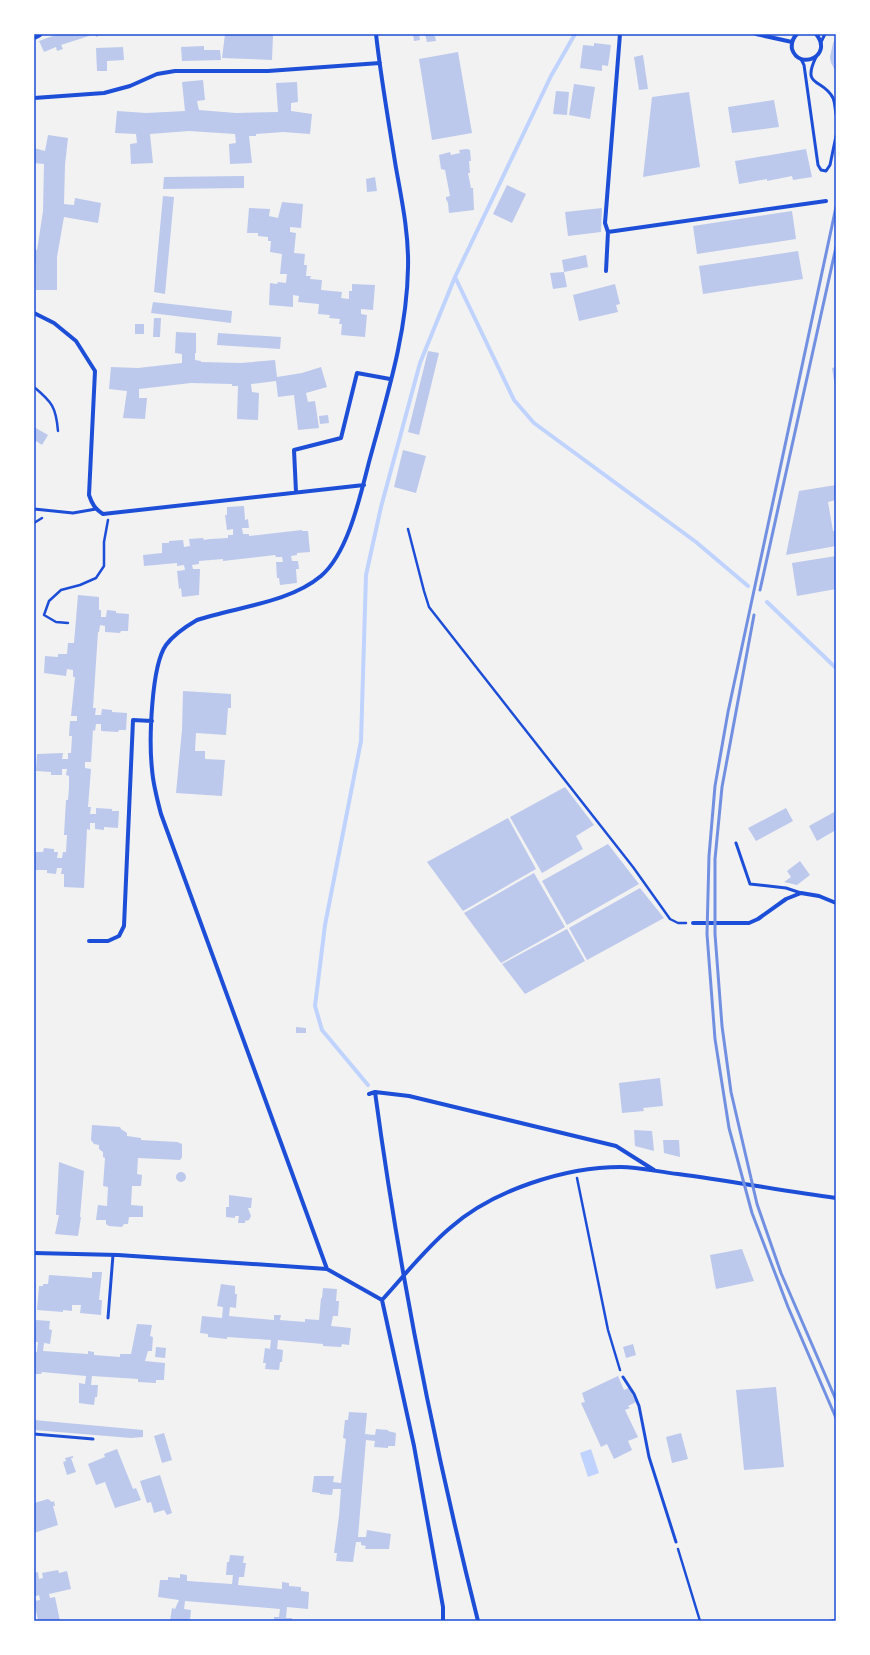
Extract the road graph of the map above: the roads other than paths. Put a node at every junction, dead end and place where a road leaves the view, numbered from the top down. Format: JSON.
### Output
{"nodes":[{"id":1,"x":38,"y":34,"type":"edge"},
{"id":2,"x":376,"y":34,"type":"edge"},
{"id":3,"x":620,"y":34,"type":"edge"},
{"id":4,"x":756,"y":34,"type":"edge"},
{"id":5,"x":797,"y":34,"type":"edge"},
{"id":6,"x":816,"y":34,"type":"edge"},
{"id":7,"x":825,"y":34,"type":"edge"},
{"id":8,"x":34,"y":36,"type":"edge"},
{"id":9,"x":792,"y":42,"type":"junction"},
{"id":10,"x":821,"y":42,"type":"junction"},
{"id":11,"x":816,"y":56,"type":"junction"},
{"id":12,"x":801,"y":59,"type":"junction"},
{"id":13,"x":380,"y":63,"type":"junction"},
{"id":14,"x":34,"y":98,"type":"edge"},
{"id":15,"x":836,"y":114,"type":"edge"},
{"id":16,"x":836,"y":136,"type":"edge"},
{"id":17,"x":826,"y":201,"type":"dead end"},
{"id":18,"x":608,"y":232,"type":"junction"},
{"id":19,"x":606,"y":271,"type":"dead end"},
{"id":20,"x":34,"y":313,"type":"edge"},
{"id":21,"x":390,"y":379,"type":"junction"},
{"id":22,"x":364,"y":485,"type":"junction"},
{"id":23,"x":296,"y":492,"type":"junction"},
{"id":24,"x":34,"y":509,"type":"edge"},
{"id":25,"x":96,"y":509,"type":"junction"},
{"id":26,"x":152,"y":721,"type":"junction"},
{"id":27,"x":736,"y":843,"type":"dead end"},
{"id":28,"x":801,"y":893,"type":"junction"},
{"id":29,"x":836,"y":903,"type":"edge"},
{"id":30,"x":693,"y":923,"type":"road end"},
{"id":31,"x":89,"y":941,"type":"dead end"},
{"id":32,"x":375,"y":1092,"type":"junction"},
{"id":33,"x":369,"y":1094,"type":"dead end"},
{"id":34,"x":656,"y":1172,"type":"junction"},
{"id":35,"x":836,"y":1198,"type":"edge"},
{"id":36,"x":34,"y":1253,"type":"edge"},
{"id":37,"x":113,"y":1255,"type":"junction"},
{"id":38,"x":326,"y":1269,"type":"junction"},
{"id":39,"x":403,"y":1277,"type":"junction"},
{"id":40,"x":382,"y":1300,"type":"junction"},
{"id":41,"x":108,"y":1318,"type":"dead end"},
{"id":42,"x":623,"y":1377,"type":"road end"},
{"id":43,"x":34,"y":1434,"type":"edge"},
{"id":44,"x":93,"y":1439,"type":"dead end"},
{"id":45,"x":676,"y":1542,"type":"road end"},
{"id":46,"x":443,"y":1621,"type":"edge"},
{"id":47,"x":478,"y":1621,"type":"edge"}],
"edges":[{"from":1,"to":8,"type":"main road"},
{"from":2,"to":13,"type":"street"},
{"from":3,"to":18,"type":"street"},
{"from":4,"to":9,"type":"street"},
{"from":5,"to":9,"type":"street"},
{"from":6,"to":10,"type":"street"},
{"from":7,"to":10,"type":"lane"},
{"from":9,"to":12,"type":"street"},
{"from":10,"to":11,"type":"street"},
{"from":11,"to":12,"type":"street"},
{"from":11,"to":15,"type":"lane"},
{"from":12,"to":16,"type":"lane"},
{"from":13,"to":14,"type":"street"},
{"from":13,"to":21,"type":"street"},
{"from":17,"to":18,"type":"street"},
{"from":18,"to":19,"type":"street"},
{"from":20,"to":25,"type":"street"},
{"from":21,"to":22,"type":"street"},
{"from":21,"to":23,"type":"street"},
{"from":22,"to":23,"type":"street"},
{"from":22,"to":26,"type":"street"},
{"from":23,"to":25,"type":"street"},
{"from":24,"to":25,"type":"lane"},
{"from":26,"to":31,"type":"street"},
{"from":26,"to":38,"type":"street"},
{"from":27,"to":28,"type":"lane"},
{"from":28,"to":29,"type":"street"},
{"from":28,"to":30,"type":"street"},
{"from":32,"to":33,"type":"street"},
{"from":32,"to":34,"type":"street"},
{"from":32,"to":39,"type":"street"},
{"from":34,"to":35,"type":"street"},
{"from":34,"to":39,"type":"street"},
{"from":36,"to":37,"type":"street"},
{"from":37,"to":38,"type":"street"},
{"from":37,"to":41,"type":"lane"},
{"from":38,"to":40,"type":"street"},
{"from":39,"to":40,"type":"street"},
{"from":39,"to":47,"type":"street"},
{"from":40,"to":46,"type":"street"},
{"from":42,"to":45,"type":"lane"},
{"from":43,"to":44,"type":"lane"}]}
